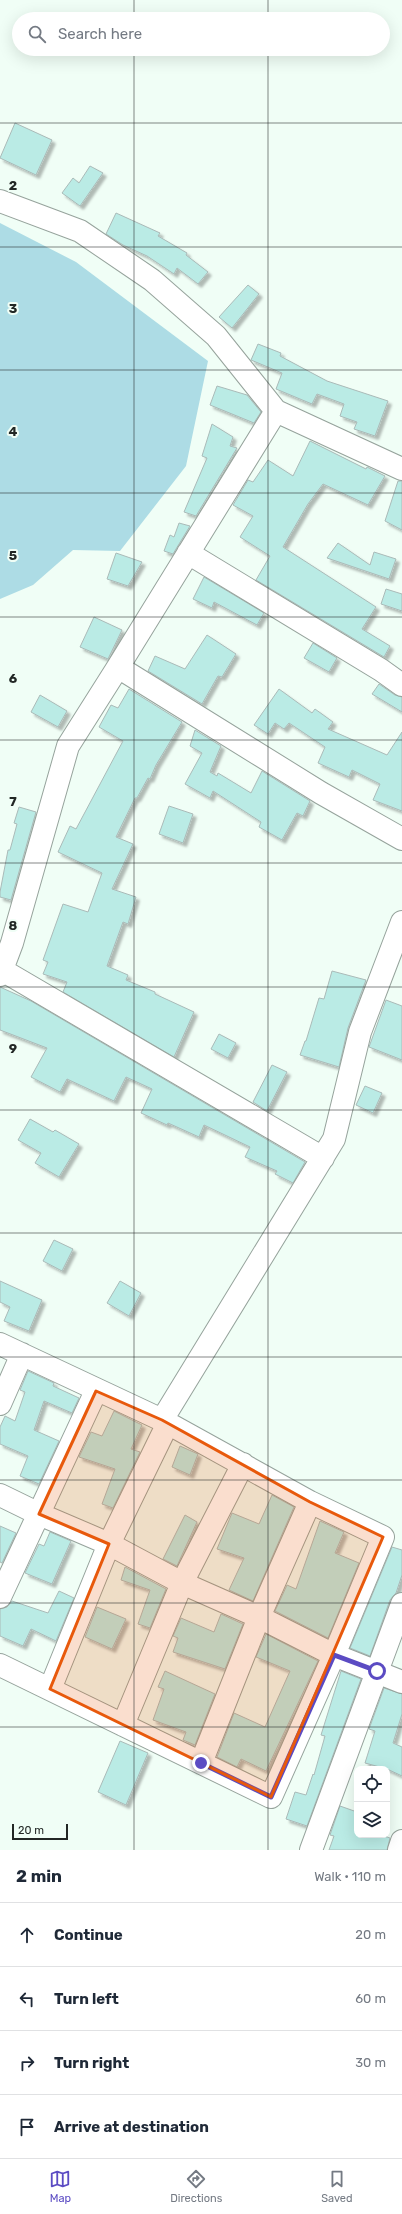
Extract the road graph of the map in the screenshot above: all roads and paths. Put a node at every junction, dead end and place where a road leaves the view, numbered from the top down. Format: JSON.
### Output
{"nodes":[{"id":1,"x":0,"y":201,"type":"edge"},
{"id":2,"x":276,"y":411,"type":"junction"},
{"id":3,"x":402,"y":469,"type":"edge"},
{"id":4,"x":188,"y":553,"type":"junction"},
{"id":5,"x":118,"y":667,"type":"junction"},
{"id":6,"x":402,"y":685,"type":"edge"},
{"id":7,"x":402,"y":839,"type":"edge"},
{"id":8,"x":402,"y":922,"type":"edge"},
{"id":9,"x":1,"y":972,"type":"edge"},
{"id":10,"x":323,"y":1158,"type":"junction"},
{"id":11,"x":0,"y":1344,"type":"edge"},
{"id":12,"x":22,"y":1354,"type":"junction"},
{"id":13,"x":96,"y":1391,"type":"junction"},
{"id":14,"x":0,"y":1404,"type":"edge"},
{"id":15,"x":165,"y":1421,"type":"junction"},
{"id":16,"x":243,"y":1464,"type":"junction"},
{"id":17,"x":0,"y":1495,"type":"edge"},
{"id":18,"x":310,"y":1502,"type":"junction"},
{"id":19,"x":38,"y":1514,"type":"junction"},
{"id":20,"x":109,"y":1544,"type":"junction"},
{"id":21,"x":182,"y":1583,"type":"junction"},
{"id":22,"x":0,"y":1597,"type":"edge"},
{"id":23,"x":402,"y":1604,"type":"edge"},
{"id":24,"x":259,"y":1617,"type":"junction"},
{"id":25,"x":334,"y":1655,"type":"junction"},
{"id":26,"x":0,"y":1665,"type":"edge"},
{"id":27,"x":377,"y":1671,"type":"junction"},
{"id":28,"x":402,"y":1682,"type":"edge"},
{"id":29,"x":50,"y":1689,"type":"junction"},
{"id":30,"x":123,"y":1725,"type":"junction"},
{"id":31,"x":201,"y":1763,"type":"junction"},
{"id":32,"x":402,"y":1841,"type":"edge"},
{"id":33,"x":311,"y":1850,"type":"edge"},
{"id":34,"x":399,"y":1850,"type":"edge"}],
"edges":[{"from":1,"to":2,"type":"street"},
{"from":2,"to":3,"type":"street"},
{"from":2,"to":4,"type":"street"},
{"from":4,"to":5,"type":"street"},
{"from":4,"to":6,"type":"street"},
{"from":5,"to":7,"type":"street"},
{"from":5,"to":9,"type":"street"},
{"from":8,"to":10,"type":"street"},
{"from":9,"to":10,"type":"street"},
{"from":10,"to":15,"type":"street"},
{"from":11,"to":12,"type":"street"},
{"from":12,"to":13,"type":"street"},
{"from":12,"to":14,"type":"street"},
{"from":13,"to":15,"type":"street"},
{"from":13,"to":19,"type":"street"},
{"from":15,"to":16,"type":"street"},
{"from":15,"to":20,"type":"street"},
{"from":16,"to":18,"type":"street"},
{"from":16,"to":21,"type":"street"},
{"from":17,"to":19,"type":"street"},
{"from":18,"to":24,"type":"street"},
{"from":18,"to":25,"type":"street"},
{"from":19,"to":20,"type":"street"},
{"from":19,"to":22,"type":"street"},
{"from":20,"to":21,"type":"street"},
{"from":20,"to":29,"type":"street"},
{"from":21,"to":24,"type":"street"},
{"from":21,"to":30,"type":"street"},
{"from":23,"to":27,"type":"street"},
{"from":24,"to":25,"type":"street"},
{"from":24,"to":31,"type":"street"},
{"from":25,"to":27,"type":"street"},
{"from":25,"to":31,"type":"street"},
{"from":26,"to":29,"type":"street"},
{"from":27,"to":28,"type":"street"},
{"from":27,"to":33,"type":"street"},
{"from":29,"to":30,"type":"street"},
{"from":30,"to":31,"type":"street"},
{"from":32,"to":34,"type":"street"}]}
